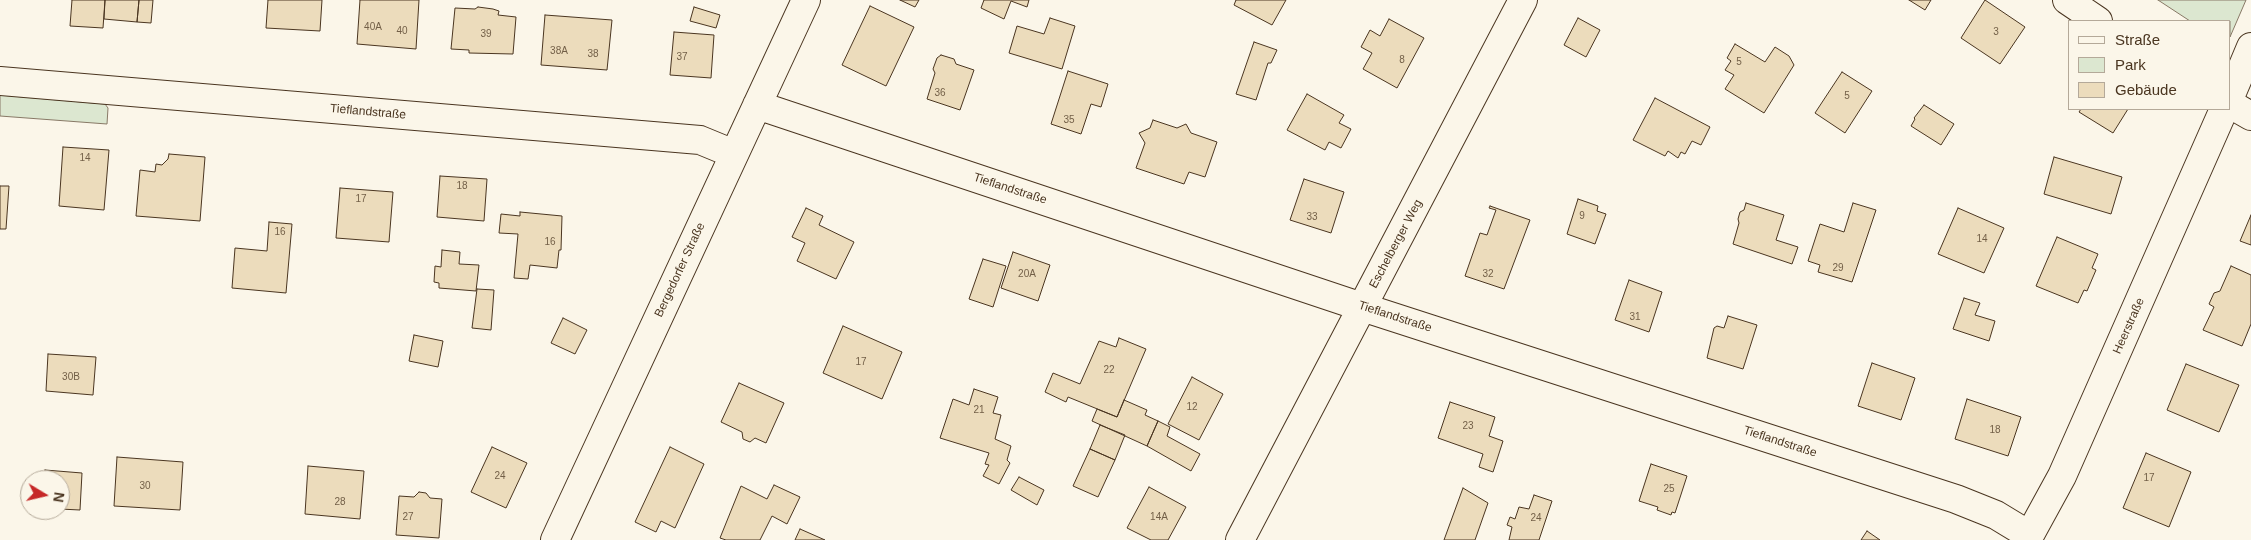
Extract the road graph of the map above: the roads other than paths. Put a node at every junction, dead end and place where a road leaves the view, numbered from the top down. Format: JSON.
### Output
{"nodes":[{"id":1,"x":806,"y":0,"type":"edge"},
{"id":2,"x":1523,"y":0,"type":"edge"},
{"id":3,"x":2067,"y":0,"type":"edge"},
{"id":4,"x":2097,"y":20,"type":"edge"},
{"id":5,"x":2251,"y":47,"type":"edge"},
{"id":6,"x":0,"y":80,"type":"edge"},
{"id":7,"x":2231,"y":95,"type":"edge"},
{"id":8,"x":757,"y":105,"type":"junction"},
{"id":9,"x":2231,"y":105,"type":"edge"},
{"id":10,"x":2224,"y":110,"type":"edge"},
{"id":11,"x":2251,"y":116,"type":"edge"},
{"id":12,"x":734,"y":154,"type":"junction"},
{"id":13,"x":1362,"y":307,"type":"junction"},
{"id":14,"x":2028,"y":538,"type":"edge"},
{"id":15,"x":555,"y":540,"type":"edge"},
{"id":16,"x":1240,"y":540,"type":"edge"}],
"edges":[{"from":1,"to":8,"type":"street","name":"Bergedorfer Straße"},
{"from":2,"to":13,"type":"street","name":"Eschelberger Weg"},
{"from":3,"to":4,"type":"street"},
{"from":5,"to":7,"type":"street"},
{"from":6,"to":12,"type":"street","name":"Tieflandstraße"},
{"from":8,"to":12,"type":"street","name":"Bergedorfer Straße"},
{"from":8,"to":13,"type":"street","name":"Tieflandstraße"},
{"from":9,"to":11,"type":"street"},
{"from":10,"to":14,"type":"street","name":"Heerstraße"},
{"from":12,"to":15,"type":"street","name":"Bergedorfer Straße"},
{"from":13,"to":14,"type":"street","name":"Tieflandstraße"},
{"from":13,"to":16,"type":"street","name":"Eschelberger Weg"}]}
